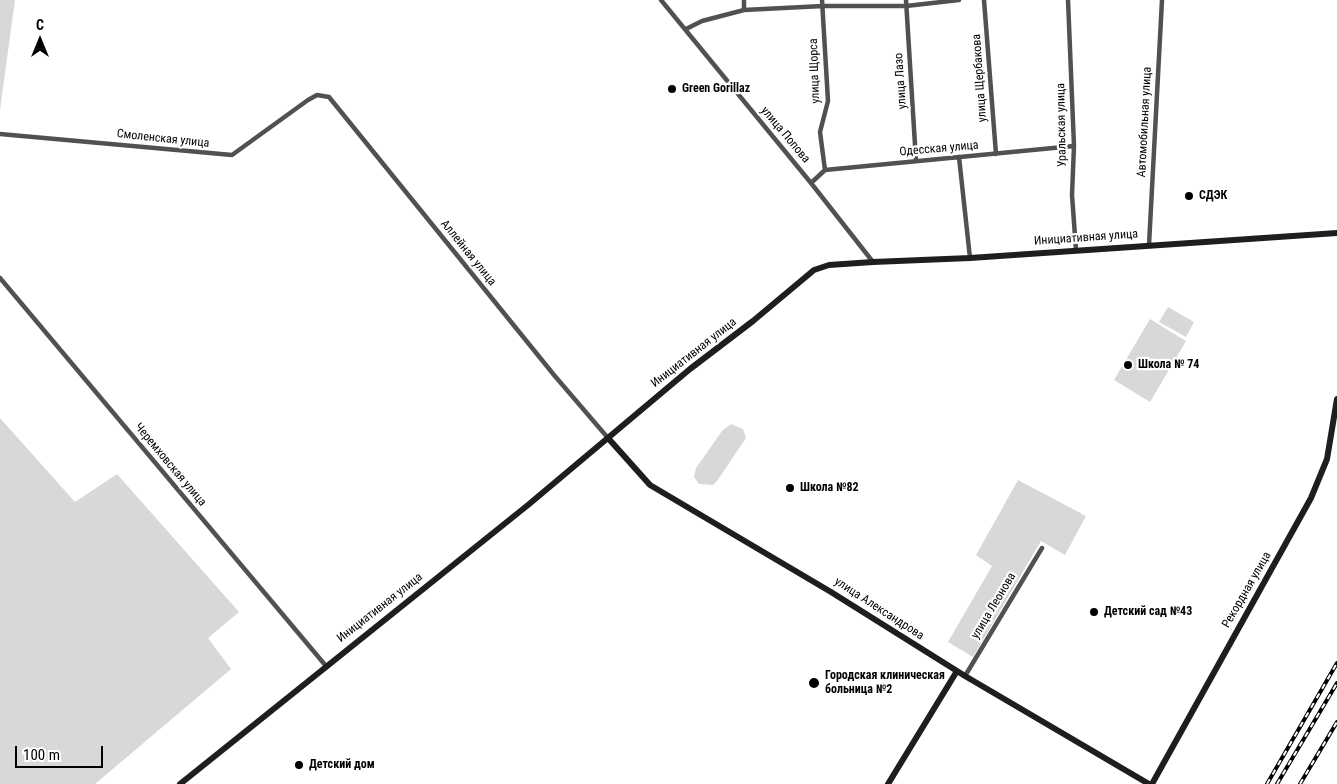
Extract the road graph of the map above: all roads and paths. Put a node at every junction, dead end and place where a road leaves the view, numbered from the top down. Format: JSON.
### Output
{"nodes":[{"id":1,"x":660,"y":0,"type":"edge"},
{"id":2,"x":744,"y":0,"type":"edge"},
{"id":3,"x":822,"y":0,"type":"edge"},
{"id":4,"x":959,"y":0,"type":"edge"},
{"id":5,"x":984,"y":0,"type":"edge"},
{"id":6,"x":1068,"y":0,"type":"edge"},
{"id":7,"x":1162,"y":0,"type":"edge"},
{"id":8,"x":906,"y":3,"type":"edge"},
{"id":9,"x":822,"y":6,"type":"junction"},
{"id":10,"x":744,"y":10,"type":"junction"},
{"id":11,"x":686,"y":29,"type":"junction"},
{"id":12,"x":308,"y":100,"type":"joint"},
{"id":13,"x":0,"y":134,"type":"edge"},
{"id":14,"x":1074,"y":146,"type":"junction"},
{"id":15,"x":996,"y":154,"type":"junction"},
{"id":16,"x":959,"y":157,"type":"junction"},
{"id":17,"x":916,"y":161,"type":"junction"},
{"id":18,"x":825,"y":170,"type":"junction"},
{"id":19,"x":812,"y":183,"type":"junction"},
{"id":20,"x":1337,"y":233,"type":"edge"},
{"id":21,"x":1149,"y":245,"type":"junction"},
{"id":22,"x":1076,"y":250,"type":"junction"},
{"id":23,"x":970,"y":258,"type":"junction"},
{"id":24,"x":873,"y":262,"type":"junction"},
{"id":25,"x":0,"y":278,"type":"edge"},
{"id":26,"x":1337,"y":399,"type":"edge"},
{"id":27,"x":608,"y":438,"type":"junction"},
{"id":28,"x":1042,"y":548,"type":"dead end"},
{"id":29,"x":326,"y":666,"type":"junction"},
{"id":30,"x":957,"y":671,"type":"junction"},
{"id":31,"x":965,"y":676,"type":"junction"},
{"id":32,"x":180,"y":784,"type":"edge"},
{"id":33,"x":888,"y":784,"type":"edge"},
{"id":34,"x":1150,"y":784,"type":"edge"}],
"edges":[{"from":1,"to":11,"type":"street","name":"улица Попова"},
{"from":2,"to":10,"type":"street"},
{"from":3,"to":9,"type":"street","name":"улица Щорса"},
{"from":4,"to":8,"type":"street"},
{"from":5,"to":15,"type":"street","name":"улица Щербакова"},
{"from":6,"to":14,"type":"street","name":"Уральская улица"},
{"from":7,"to":21,"type":"street","name":"Автомобильная улица"},
{"from":8,"to":9,"type":"street"},
{"from":8,"to":17,"type":"street","name":"улица Лазо"},
{"from":9,"to":10,"type":"street"},
{"from":9,"to":18,"type":"street","name":"улица Щорса"},
{"from":10,"to":11,"type":"street"},
{"from":11,"to":19,"type":"street","name":"улица Попова"},
{"from":12,"to":13,"type":"street","name":"Смоленская улица"},
{"from":12,"to":27,"type":"street","name":"Аллейная улица"},
{"from":14,"to":15,"type":"street","name":"Одесская улица"},
{"from":14,"to":22,"type":"street","name":"Уральская улица"},
{"from":15,"to":16,"type":"street","name":"Одесская улица"},
{"from":16,"to":17,"type":"street","name":"Одесская улица"},
{"from":16,"to":23,"type":"street"},
{"from":17,"to":18,"type":"street","name":"Одесская улица"},
{"from":18,"to":19,"type":"street"},
{"from":19,"to":24,"type":"street","name":"улица Попова"},
{"from":20,"to":21,"type":"main road","name":"Инициативная улица"},
{"from":21,"to":22,"type":"main road","name":"Инициативная улица"},
{"from":22,"to":23,"type":"main road","name":"Инициативная улица"},
{"from":23,"to":24,"type":"main road","name":"Инициативная улица"},
{"from":24,"to":27,"type":"main road","name":"Инициативная улица"},
{"from":25,"to":29,"type":"street","name":"Черемховская улица"},
{"from":26,"to":34,"type":"main road","name":"Рекордная улица"},
{"from":27,"to":29,"type":"main road","name":"Инициативная улица"},
{"from":27,"to":30,"type":"main road","name":"улица Александрова"},
{"from":28,"to":31,"type":"street","name":"улица Леонова"},
{"from":29,"to":32,"type":"main road","name":"Инициативная улица"},
{"from":30,"to":31,"type":"main road","name":"улица Александрова"},
{"from":30,"to":33,"type":"main road"},
{"from":31,"to":34,"type":"main road","name":"улица Александрова"}]}
